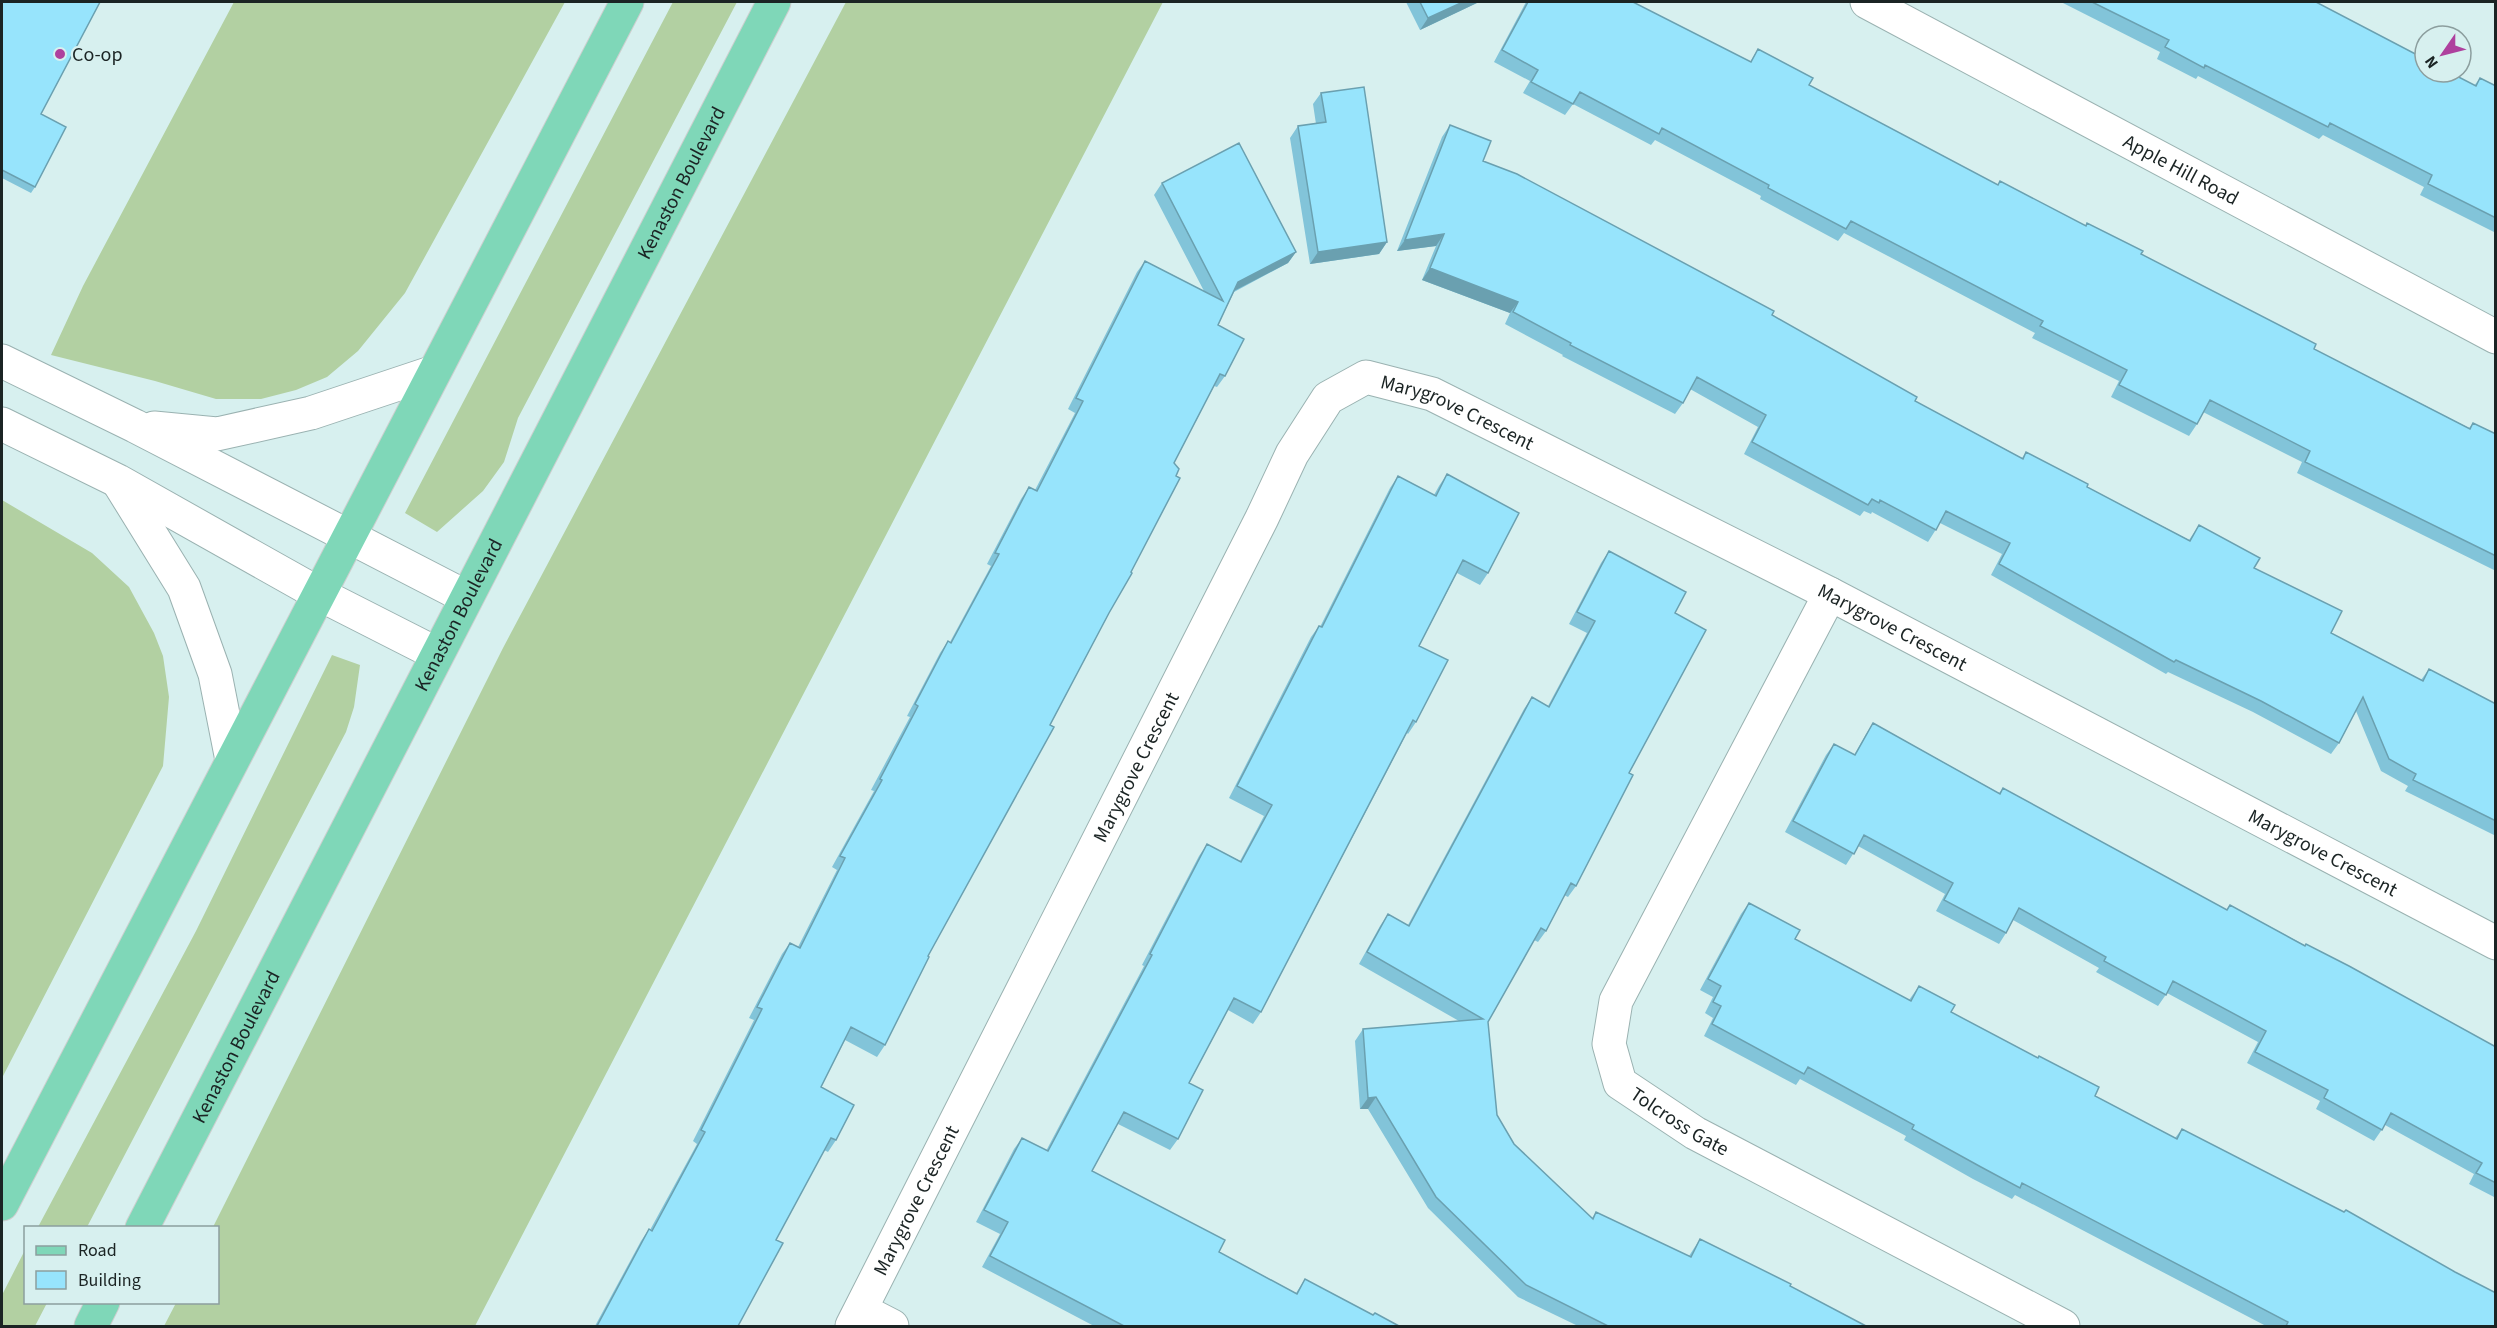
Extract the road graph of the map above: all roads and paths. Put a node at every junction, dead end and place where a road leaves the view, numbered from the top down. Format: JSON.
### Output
{"nodes":[{"id":1,"x":627,"y":2,"type":"edge"},
{"id":2,"x":774,"y":2,"type":"edge"},
{"id":3,"x":1867,"y":2,"type":"edge"},
{"id":4,"x":2496,"y":337,"type":"edge"},
{"id":5,"x":2,"y":361,"type":"edge"},
{"id":6,"x":431,"y":373,"type":"junction"},
{"id":7,"x":2,"y":424,"type":"edge"},
{"id":8,"x":135,"y":426,"type":"junction"},
{"id":9,"x":118,"y":481,"type":"junction"},
{"id":10,"x":348,"y":537,"type":"junction"},
{"id":11,"x":319,"y":594,"type":"junction"},
{"id":12,"x":1830,"y":594,"type":"junction"},
{"id":13,"x":466,"y":597,"type":"junction"},
{"id":14,"x":436,"y":654,"type":"junction"},
{"id":15,"x":232,"y":760,"type":"junction"},
{"id":16,"x":2496,"y":943,"type":"edge"},
{"id":17,"x":2,"y":1204,"type":"edge"},
{"id":18,"x":143,"y":1226,"type":"edge"},
{"id":19,"x":103,"y":1304,"type":"edge"},
{"id":20,"x":857,"y":1318,"type":"edge"},
{"id":21,"x":91,"y":1326,"type":"edge"},
{"id":22,"x":892,"y":1326,"type":"edge"},
{"id":23,"x":2062,"y":1326,"type":"edge"}],
"edges":[{"from":1,"to":6,"type":"main road"},
{"from":2,"to":13,"type":"main road","name":"Kenaston Boulevard"},
{"from":3,"to":4,"type":"street","name":"Apple Hill Road"},
{"from":5,"to":8,"type":"street"},
{"from":6,"to":8,"type":"street"},
{"from":6,"to":10,"type":"main road"},
{"from":7,"to":9,"type":"street"},
{"from":8,"to":10,"type":"street"},
{"from":9,"to":11,"type":"street"},
{"from":9,"to":15,"type":"street"},
{"from":10,"to":11,"type":"main road"},
{"from":10,"to":13,"type":"street"},
{"from":11,"to":14,"type":"street"},
{"from":11,"to":15,"type":"main road"},
{"from":12,"to":16,"type":"street","name":"Marygrove Crescent"},
{"from":12,"to":20,"type":"street","name":"Marygrove Crescent"},
{"from":12,"to":23,"type":"street","name":"Tolcross Gate"},
{"from":13,"to":14,"type":"main road","name":"Kenaston Boulevard"},
{"from":14,"to":18,"type":"main road","name":"Kenaston Boulevard"},
{"from":15,"to":17,"type":"main road"},
{"from":19,"to":21,"type":"main road"},
{"from":20,"to":22,"type":"street","name":"Marygrove Crescent"}]}
